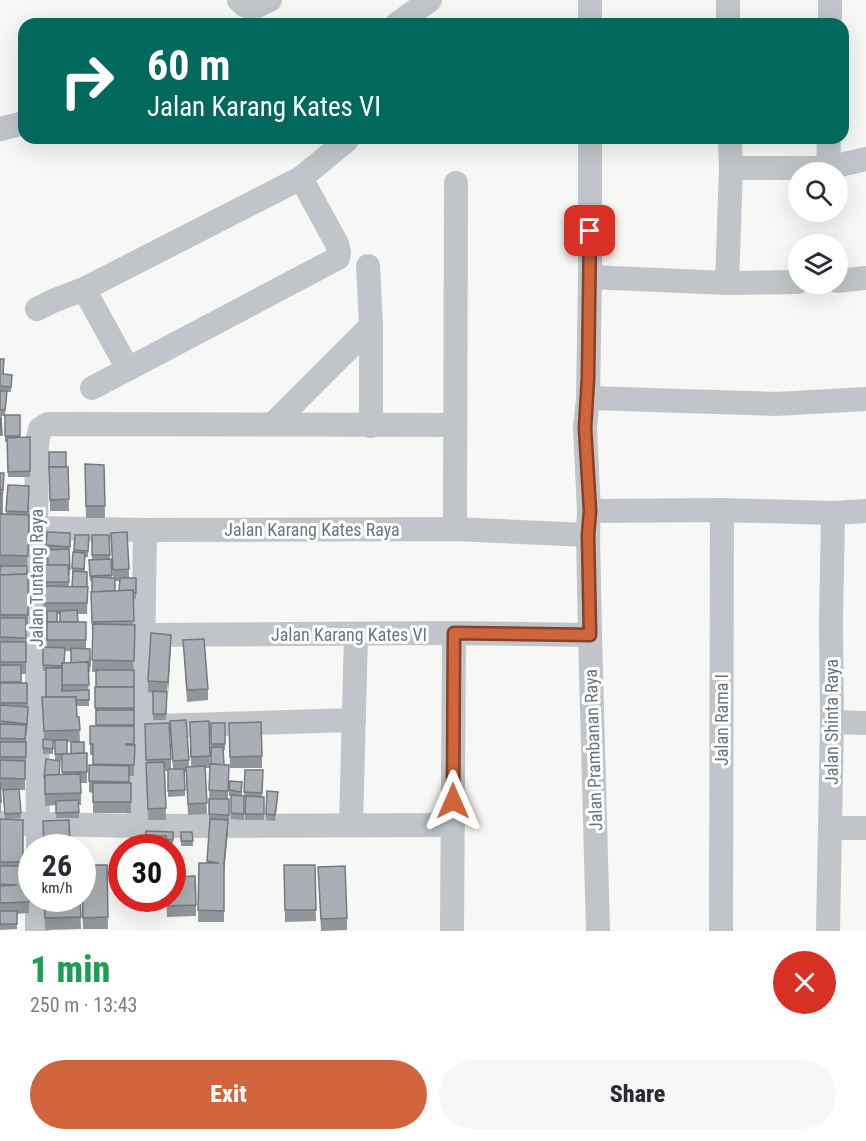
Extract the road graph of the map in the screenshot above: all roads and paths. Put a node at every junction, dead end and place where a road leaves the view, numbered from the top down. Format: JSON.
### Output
{"nodes":[{"id":1,"x":239,"y":0,"type":"edge"},
{"id":2,"x":270,"y":0,"type":"edge"},
{"id":3,"x":430,"y":0,"type":"edge"},
{"id":4,"x":590,"y":0,"type":"edge"},
{"id":5,"x":728,"y":0,"type":"edge"},
{"id":6,"x":830,"y":0,"type":"edge"},
{"id":7,"x":405,"y":18,"type":"edge"},
{"id":8,"x":590,"y":18,"type":"edge"},
{"id":9,"x":728,"y":18,"type":"edge"},
{"id":10,"x":830,"y":18,"type":"edge"},
{"id":11,"x":18,"y":124,"type":"edge"},
{"id":12,"x":0,"y":129,"type":"edge"},
{"id":13,"x":342,"y":144,"type":"edge"},
{"id":14,"x":590,"y":144,"type":"edge"},
{"id":15,"x":730,"y":144,"type":"edge"},
{"id":16,"x":829,"y":144,"type":"edge"},
{"id":17,"x":866,"y":159,"type":"edge"},
{"id":18,"x":828,"y":162,"type":"edge"},
{"id":19,"x":848,"y":163,"type":"edge"},
{"id":20,"x":730,"y":168,"type":"junction"},
{"id":21,"x":788,"y":168,"type":"edge"},
{"id":22,"x":301,"y":178,"type":"junction"},
{"id":23,"x":456,"y":183,"type":"dead end"},
{"id":24,"x":368,"y":266,"type":"dead end"},
{"id":25,"x":590,"y":277,"type":"junction"},
{"id":26,"x":866,"y":278,"type":"edge"},
{"id":27,"x":848,"y":280,"type":"edge"},
{"id":28,"x":788,"y":282,"type":"edge"},
{"id":29,"x":727,"y":283,"type":"junction"},
{"id":30,"x":84,"y":289,"type":"junction"},
{"id":31,"x":37,"y":309,"type":"dead end"},
{"id":32,"x":371,"y":326,"type":"junction"},
{"id":33,"x":128,"y":369,"type":"junction"},
{"id":34,"x":92,"y":388,"type":"dead end"},
{"id":35,"x":588,"y":398,"type":"junction"},
{"id":36,"x":866,"y":399,"type":"edge"},
{"id":37,"x":273,"y":424,"type":"junction"},
{"id":38,"x":455,"y":425,"type":"junction"},
{"id":39,"x":371,"y":426,"type":"junction"},
{"id":40,"x":722,"y":510,"type":"junction"},
{"id":41,"x":590,"y":511,"type":"junction"},
{"id":42,"x":866,"y":511,"type":"edge"},
{"id":43,"x":833,"y":513,"type":"junction"},
{"id":44,"x":36,"y":528,"type":"junction"},
{"id":45,"x":455,"y":529,"type":"junction"},
{"id":46,"x":145,"y":530,"type":"junction"},
{"id":47,"x":588,"y":535,"type":"junction"},
{"id":48,"x":454,"y":633,"type":"junction"},
{"id":49,"x":356,"y":634,"type":"junction"},
{"id":50,"x":144,"y":635,"type":"junction"},
{"id":51,"x":590,"y":635,"type":"junction"},
{"id":52,"x":354,"y":720,"type":"junction"},
{"id":53,"x":832,"y":722,"type":"junction"},
{"id":54,"x":866,"y":723,"type":"edge"},
{"id":55,"x":142,"y":726,"type":"junction"},
{"id":56,"x":0,"y":823,"type":"edge"},
{"id":57,"x":38,"y":823,"type":"junction"},
{"id":58,"x":351,"y":824,"type":"junction"},
{"id":59,"x":453,"y":825,"type":"junction"},
{"id":60,"x":138,"y":826,"type":"junction"},
{"id":61,"x":830,"y":828,"type":"junction"},
{"id":62,"x":866,"y":828,"type":"edge"},
{"id":63,"x":38,"y":834,"type":"edge"},
{"id":64,"x":37,"y":912,"type":"edge"},
{"id":65,"x":37,"y":931,"type":"edge"},
{"id":66,"x":452,"y":931,"type":"edge"},
{"id":67,"x":598,"y":931,"type":"edge"},
{"id":68,"x":721,"y":931,"type":"edge"},
{"id":69,"x":828,"y":931,"type":"edge"}],
"edges":[{"from":1,"to":2,"type":"street"},
{"from":3,"to":7,"type":"street"},
{"from":4,"to":8,"type":"street"},
{"from":5,"to":9,"type":"street"},
{"from":6,"to":10,"type":"street"},
{"from":11,"to":12,"type":"street"},
{"from":13,"to":22,"type":"street"},
{"from":14,"to":25,"type":"street","name":"Jalan Prambanan Raya"},
{"from":15,"to":20,"type":"street"},
{"from":16,"to":18,"type":"street"},
{"from":17,"to":19,"type":"street"},
{"from":20,"to":21,"type":"street"},
{"from":20,"to":29,"type":"street"},
{"from":22,"to":30,"type":"street"},
{"from":22,"to":33,"type":"street"},
{"from":23,"to":38,"type":"street"},
{"from":24,"to":32,"type":"street"},
{"from":25,"to":29,"type":"street"},
{"from":25,"to":35,"type":"street","name":"Jalan Prambanan Raya"},
{"from":26,"to":27,"type":"street"},
{"from":28,"to":29,"type":"street"},
{"from":30,"to":31,"type":"street"},
{"from":30,"to":33,"type":"street"},
{"from":32,"to":37,"type":"street"},
{"from":32,"to":39,"type":"street"},
{"from":33,"to":34,"type":"street"},
{"from":35,"to":36,"type":"street"},
{"from":35,"to":41,"type":"street","name":"Jalan Prambanan Raya"},
{"from":37,"to":39,"type":"street"},
{"from":37,"to":44,"type":"street","name":"Jalan Tuntang Raya"},
{"from":38,"to":39,"type":"street"},
{"from":38,"to":45,"type":"street"},
{"from":40,"to":41,"type":"street"},
{"from":40,"to":43,"type":"street"},
{"from":40,"to":68,"type":"street","name":"Jalan Rama I"},
{"from":41,"to":47,"type":"street","name":"Jalan Prambanan Raya"},
{"from":42,"to":43,"type":"street"},
{"from":43,"to":53,"type":"street","name":"Jalan Shinta Raya"},
{"from":44,"to":46,"type":"street","name":"Jalan Karang Kates Raya"},
{"from":44,"to":57,"type":"street","name":"Jalan Tuntang Raya"},
{"from":45,"to":46,"type":"street","name":"Jalan Karang Kates Raya"},
{"from":45,"to":47,"type":"street","name":"Jalan Karang Kates Raya"},
{"from":46,"to":50,"type":"street"},
{"from":47,"to":51,"type":"street","name":"Jalan Prambanan Raya"},
{"from":48,"to":49,"type":"street","name":"Jalan Karang Kates VI"},
{"from":48,"to":51,"type":"street","name":"Jalan Karang Kates VI"},
{"from":48,"to":59,"type":"street"},
{"from":49,"to":50,"type":"street","name":"Jalan Karang Kates VI"},
{"from":49,"to":52,"type":"street"},
{"from":50,"to":55,"type":"street"},
{"from":51,"to":67,"type":"street","name":"Jalan Prambanan Raya"},
{"from":52,"to":55,"type":"street"},
{"from":52,"to":58,"type":"street"},
{"from":53,"to":54,"type":"street"},
{"from":53,"to":61,"type":"street","name":"Jalan Shinta Raya"},
{"from":55,"to":60,"type":"street"},
{"from":56,"to":57,"type":"street"},
{"from":57,"to":60,"type":"street"},
{"from":57,"to":63,"type":"street","name":"Jalan Tuntang Raya"},
{"from":58,"to":59,"type":"street"},
{"from":58,"to":60,"type":"street"},
{"from":59,"to":66,"type":"street"},
{"from":61,"to":62,"type":"street"},
{"from":61,"to":69,"type":"street","name":"Jalan Shinta Raya"},
{"from":64,"to":65,"type":"street"}]}
